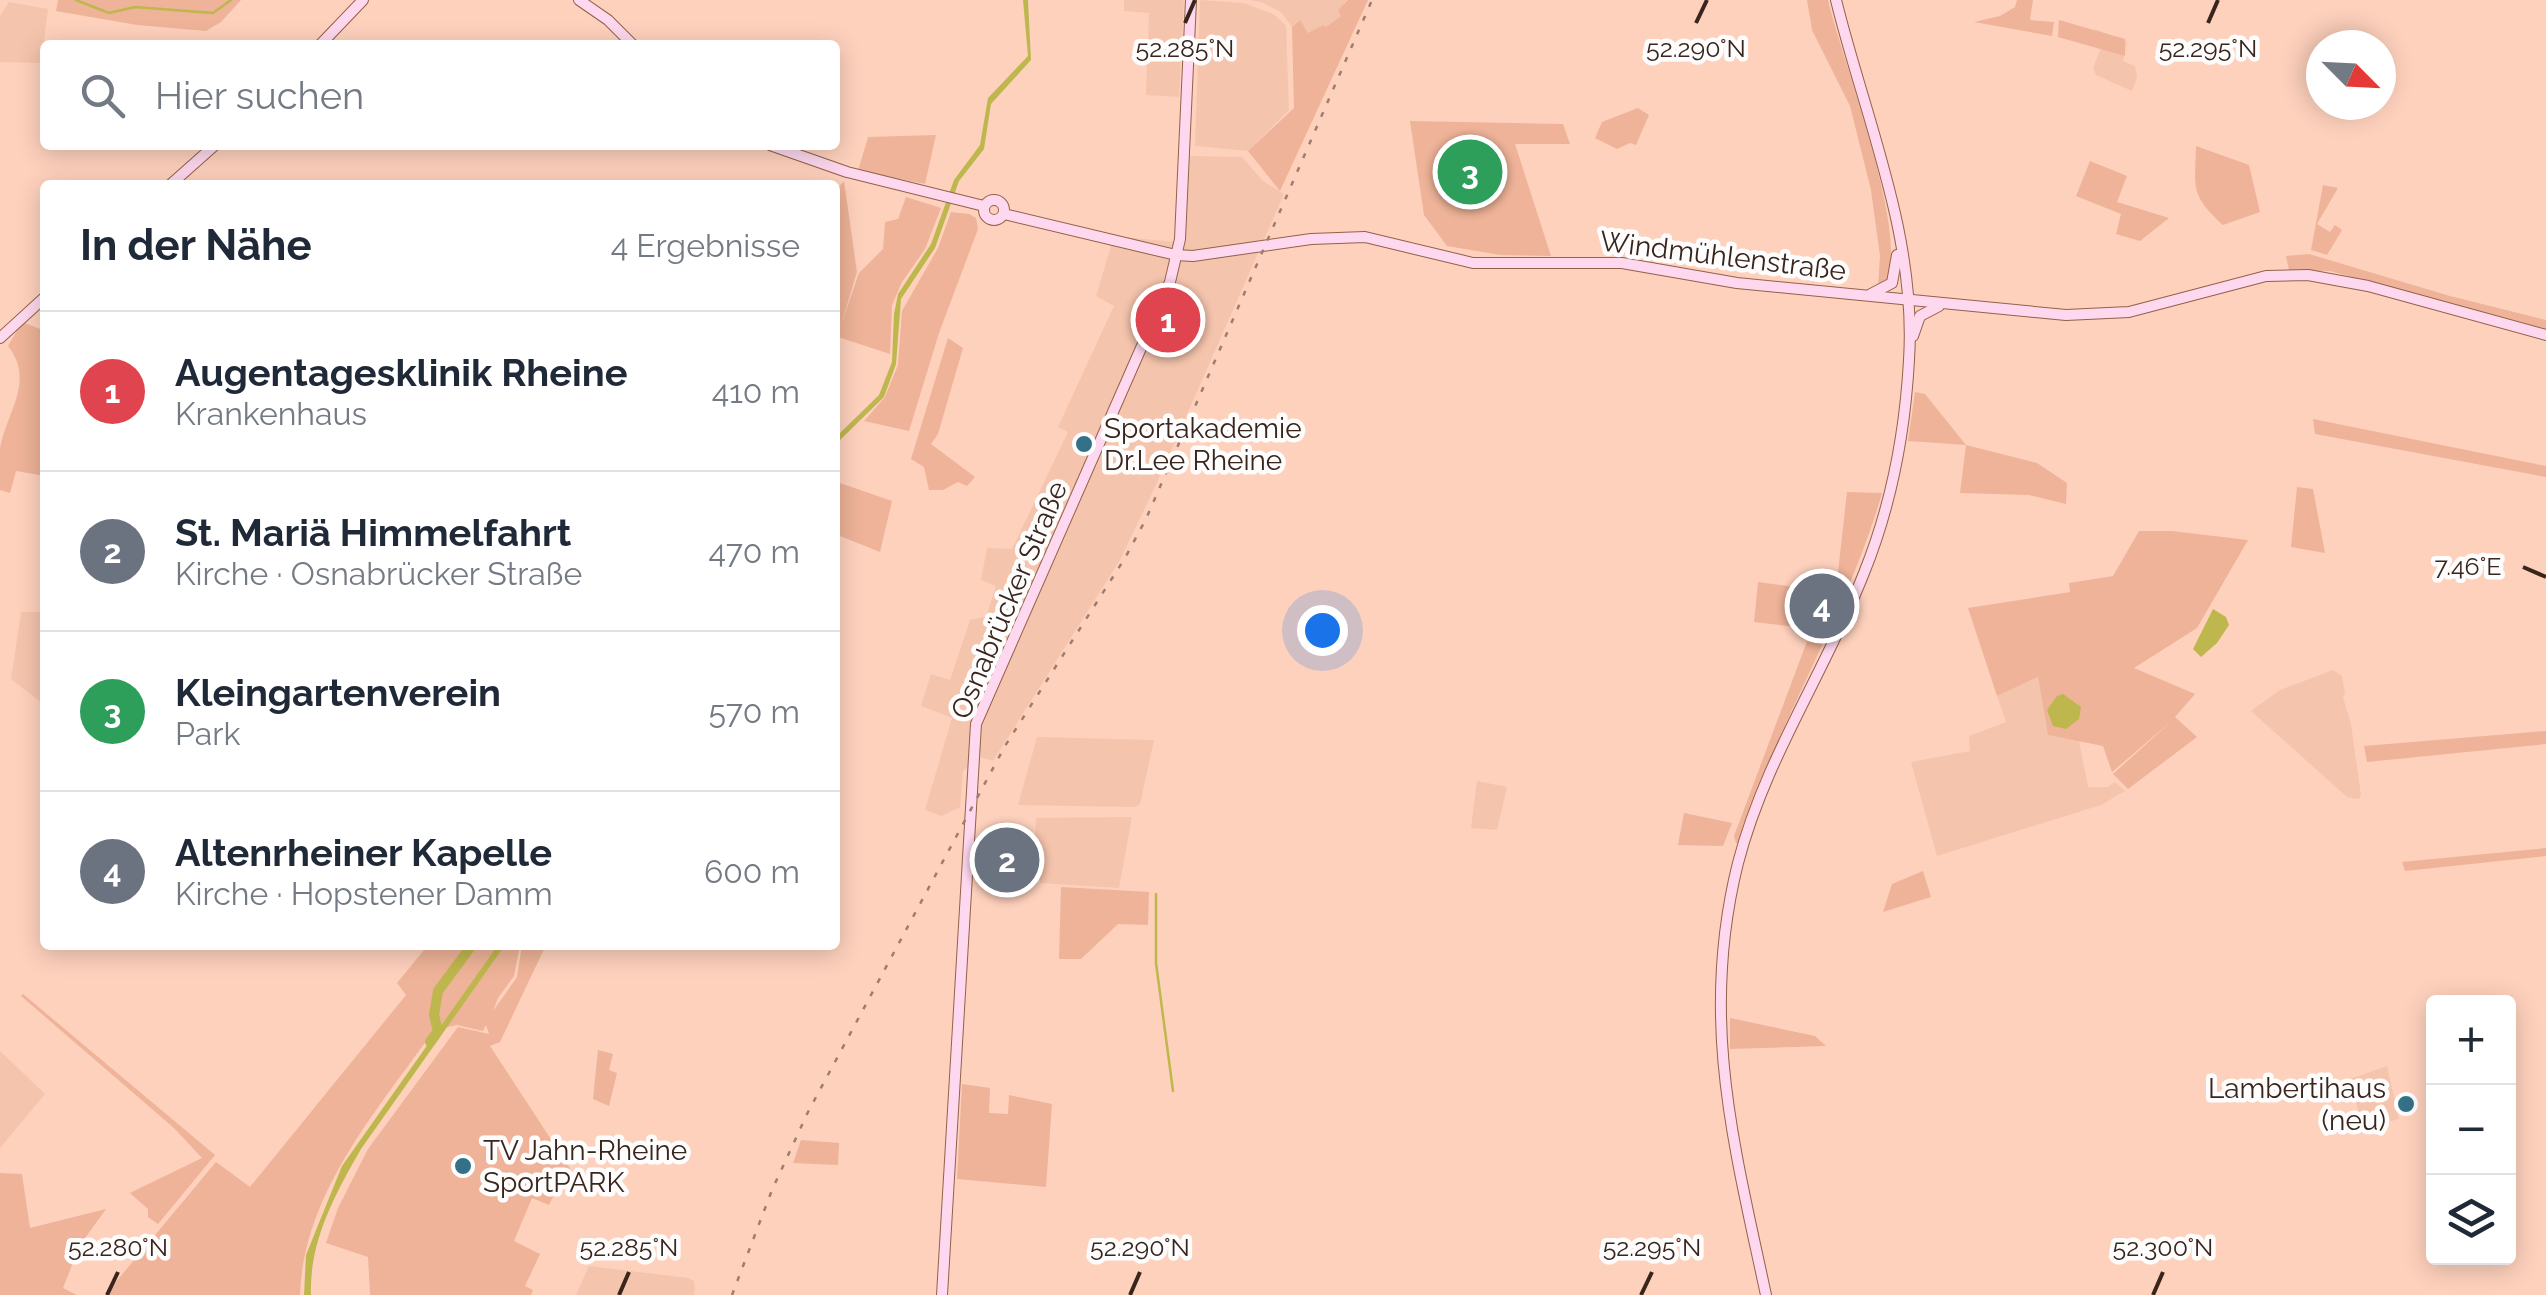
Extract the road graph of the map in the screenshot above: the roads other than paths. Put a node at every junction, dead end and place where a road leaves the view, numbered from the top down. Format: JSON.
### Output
{"nodes":[{"id":1,"x":363,"y":0,"type":"edge"},
{"id":2,"x":578,"y":0,"type":"edge"},
{"id":3,"x":1192,"y":0,"type":"edge"},
{"id":4,"x":1836,"y":0,"type":"edge"},
{"id":5,"x":325,"y":40,"type":"edge"},
{"id":6,"x":628,"y":40,"type":"edge"},
{"id":7,"x":208,"y":150,"type":"edge"},
{"id":8,"x":783,"y":150,"type":"edge"},
{"id":9,"x":176,"y":180,"type":"edge"},
{"id":10,"x":1898,"y":234,"type":"junction"},
{"id":11,"x":1176,"y":254,"type":"junction"},
{"id":12,"x":1862,"y":295,"type":"junction"},
{"id":13,"x":1910,"y":301,"type":"junction"},
{"id":14,"x":40,"y":302,"type":"edge"},
{"id":15,"x":1944,"y":304,"type":"junction"},
{"id":16,"x":2546,"y":335,"type":"edge"},
{"id":17,"x":0,"y":338,"type":"edge"},
{"id":18,"x":1910,"y":357,"type":"junction"},
{"id":19,"x":942,"y":1295,"type":"edge"},
{"id":20,"x":1766,"y":1295,"type":"edge"}],
"edges":[{"from":1,"to":5,"type":"main road"},
{"from":2,"to":6,"type":"main road"},
{"from":3,"to":11,"type":"main road","name":"Osnabrücker Straße"},
{"from":4,"to":10,"type":"main road"},
{"from":7,"to":9,"type":"main road"},
{"from":8,"to":11,"type":"main road","name":"Windmühlenstraße"},
{"from":10,"to":12,"type":"main road"},
{"from":10,"to":13,"type":"main road"},
{"from":11,"to":12,"type":"main road","name":"Windmühlenstraße"},
{"from":11,"to":19,"type":"main road","name":"Osnabrücker Straße"},
{"from":12,"to":13,"type":"main road","name":"Windmühlenstraße"},
{"from":13,"to":15,"type":"main road","name":"Windmühlenstraße"},
{"from":13,"to":18,"type":"main road"},
{"from":14,"to":17,"type":"main road"},
{"from":15,"to":16,"type":"main road","name":"Windmühlenstraße"},
{"from":15,"to":18,"type":"main road"},
{"from":18,"to":20,"type":"main road"}]}
